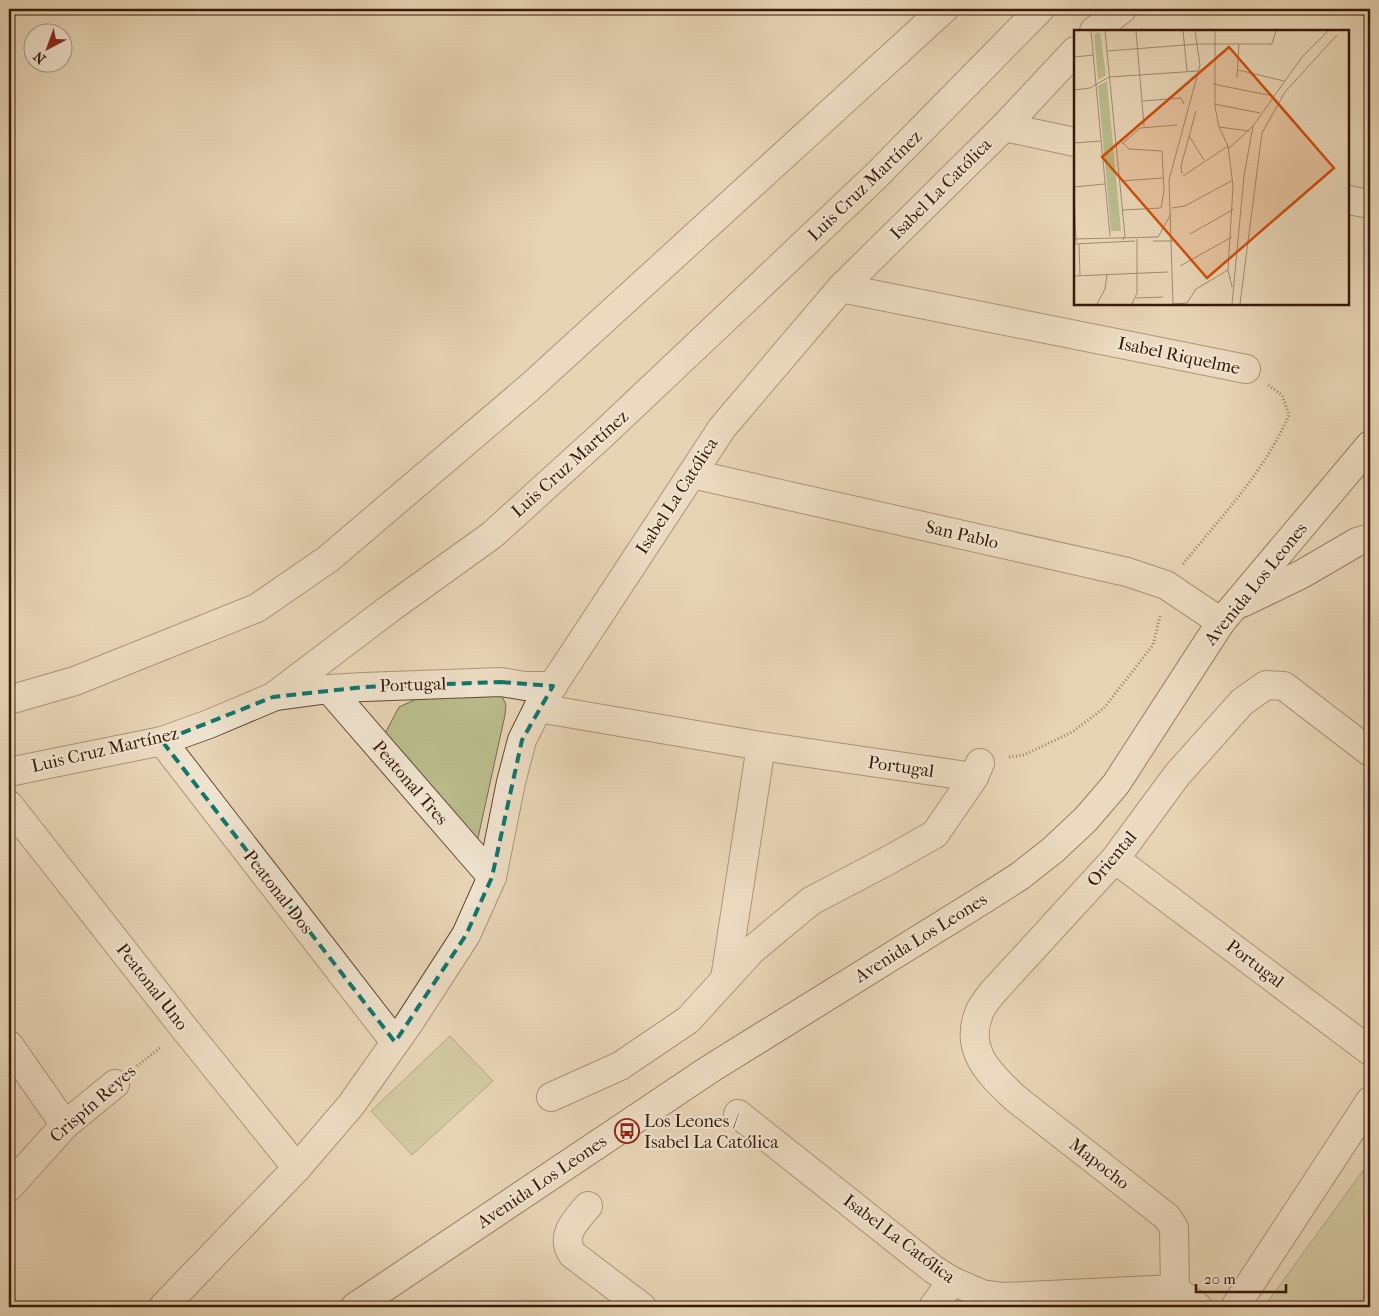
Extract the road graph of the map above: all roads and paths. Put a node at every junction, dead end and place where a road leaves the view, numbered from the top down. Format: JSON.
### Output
{"nodes":[{"id":1,"x":944,"y":9,"type":"edge"},
{"id":2,"x":1040,"y":9,"type":"edge"},
{"id":3,"x":1122,"y":9,"type":"edge"},
{"id":4,"x":1095,"y":30,"type":"edge"},
{"id":5,"x":1074,"y":52,"type":"edge"},
{"id":6,"x":1004,"y":127,"type":"junction"},
{"id":7,"x":1074,"y":142,"type":"edge"},
{"id":8,"x":1349,"y":200,"type":"edge"},
{"id":9,"x":1370,"y":204,"type":"edge"},
{"id":10,"x":841,"y":288,"type":"junction"},
{"id":11,"x":1246,"y":369,"type":"joint"},
{"id":12,"x":1370,"y":445,"type":"edge"},
{"id":13,"x":692,"y":474,"type":"junction"},
{"id":14,"x":1370,"y":538,"type":"edge"},
{"id":15,"x":1166,"y":585,"type":"junction"},
{"id":16,"x":1226,"y":615,"type":"junction"},
{"id":17,"x":553,"y":686,"type":"junction"},
{"id":18,"x":329,"y":689,"type":"junction"},
{"id":19,"x":273,"y":697,"type":"junction"},
{"id":20,"x":9,"y":700,"type":"edge"},
{"id":21,"x":538,"y":708,"type":"junction"},
{"id":22,"x":162,"y":741,"type":"junction"},
{"id":23,"x":761,"y":746,"type":"junction"},
{"id":24,"x":1370,"y":752,"type":"edge"},
{"id":25,"x":978,"y":770,"type":"junction"},
{"id":26,"x":9,"y":772,"type":"edge"},
{"id":27,"x":9,"y":806,"type":"edge"},
{"id":28,"x":1115,"y":859,"type":"junction"},
{"id":29,"x":492,"y":877,"type":"junction"},
{"id":30,"x":725,"y":979,"type":"junction"},
{"id":31,"x":184,"y":1028,"type":"junction"},
{"id":32,"x":402,"y":1032,"type":"junction"},
{"id":33,"x":9,"y":1045,"type":"edge"},
{"id":34,"x":1370,"y":1051,"type":"edge"},
{"id":35,"x":980,"y":1059,"type":"joint"},
{"id":36,"x":115,"y":1084,"type":"joint"},
{"id":37,"x":551,"y":1097,"type":"dead end"},
{"id":38,"x":1370,"y":1101,"type":"edge"},
{"id":39,"x":738,"y":1114,"type":"dead end"},
{"id":40,"x":65,"y":1125,"type":"junction"},
{"id":41,"x":297,"y":1168,"type":"junction"},
{"id":42,"x":9,"y":1187,"type":"edge"},
{"id":43,"x":588,"y":1206,"type":"dead end"},
{"id":44,"x":952,"y":1281,"type":"junction"},
{"id":45,"x":1174,"y":1289,"type":"junction"},
{"id":46,"x":163,"y":1307,"type":"edge"},
{"id":47,"x":355,"y":1307,"type":"edge"},
{"id":48,"x":642,"y":1307,"type":"edge"},
{"id":49,"x":932,"y":1307,"type":"edge"},
{"id":50,"x":1198,"y":1307,"type":"edge"},
{"id":51,"x":1235,"y":1307,"type":"edge"}],
"edges":[{"from":1,"to":20,"type":"street"},
{"from":2,"to":19,"type":"street","name":"Luis Cruz Martínez"},
{"from":3,"to":4,"type":"street"},
{"from":5,"to":6,"type":"street","name":"Isabel La Católica"},
{"from":6,"to":7,"type":"street"},
{"from":6,"to":10,"type":"street","name":"Isabel La Católica"},
{"from":8,"to":9,"type":"street"},
{"from":10,"to":11,"type":"street","name":"Isabel Riquelme"},
{"from":10,"to":13,"type":"street","name":"Isabel La Católica"},
{"from":11,"to":15,"type":"path","name":"Isabel Riquelme"},
{"from":12,"to":16,"type":"street","name":"Avenida Los Leones"},
{"from":13,"to":15,"type":"street","name":"San Pablo"},
{"from":13,"to":17,"type":"street","name":"Isabel La Católica"},
{"from":14,"to":16,"type":"street"},
{"from":15,"to":16,"type":"street","name":"San Pablo"},
{"from":15,"to":25,"type":"path"},
{"from":16,"to":47,"type":"street","name":"Avenida Los Leones"},
{"from":17,"to":18,"type":"street","name":"Portugal"},
{"from":17,"to":21,"type":"street","name":"Isabel La Católica"},
{"from":18,"to":19,"type":"street","name":"Portugal"},
{"from":18,"to":29,"type":"street","name":"Peatonal Tres"},
{"from":19,"to":22,"type":"street","name":"Luis Cruz Martínez"},
{"from":21,"to":23,"type":"street","name":"Portugal"},
{"from":21,"to":29,"type":"street","name":"Isabel La Católica"},
{"from":22,"to":26,"type":"street","name":"Luis Cruz Martínez"},
{"from":22,"to":32,"type":"street","name":"Peatonal Dos"},
{"from":23,"to":25,"type":"street","name":"Portugal"},
{"from":23,"to":30,"type":"street"},
{"from":24,"to":28,"type":"street","name":"Oriental"},
{"from":25,"to":30,"type":"street"},
{"from":27,"to":31,"type":"street","name":"Peatonal Uno"},
{"from":28,"to":34,"type":"street","name":"Portugal"},
{"from":28,"to":35,"type":"street","name":"Oriental"},
{"from":29,"to":32,"type":"street","name":"Isabel La Católica"},
{"from":30,"to":37,"type":"street"},
{"from":31,"to":36,"type":"path","name":"Crispín Reyes"},
{"from":31,"to":41,"type":"street","name":"Peatonal Uno"},
{"from":32,"to":41,"type":"street"},
{"from":33,"to":40,"type":"street"},
{"from":35,"to":45,"type":"street","name":"Mapocho"},
{"from":36,"to":40,"type":"street","name":"Crispín Reyes"},
{"from":38,"to":51,"type":"street"},
{"from":39,"to":44,"type":"street","name":"Isabel La Católica"},
{"from":40,"to":42,"type":"street","name":"Crispín Reyes"},
{"from":41,"to":46,"type":"street"},
{"from":43,"to":48,"type":"street"},
{"from":44,"to":45,"type":"street","name":"Isabel La Católica"},
{"from":44,"to":49,"type":"street"},
{"from":45,"to":50,"type":"street"}]}
